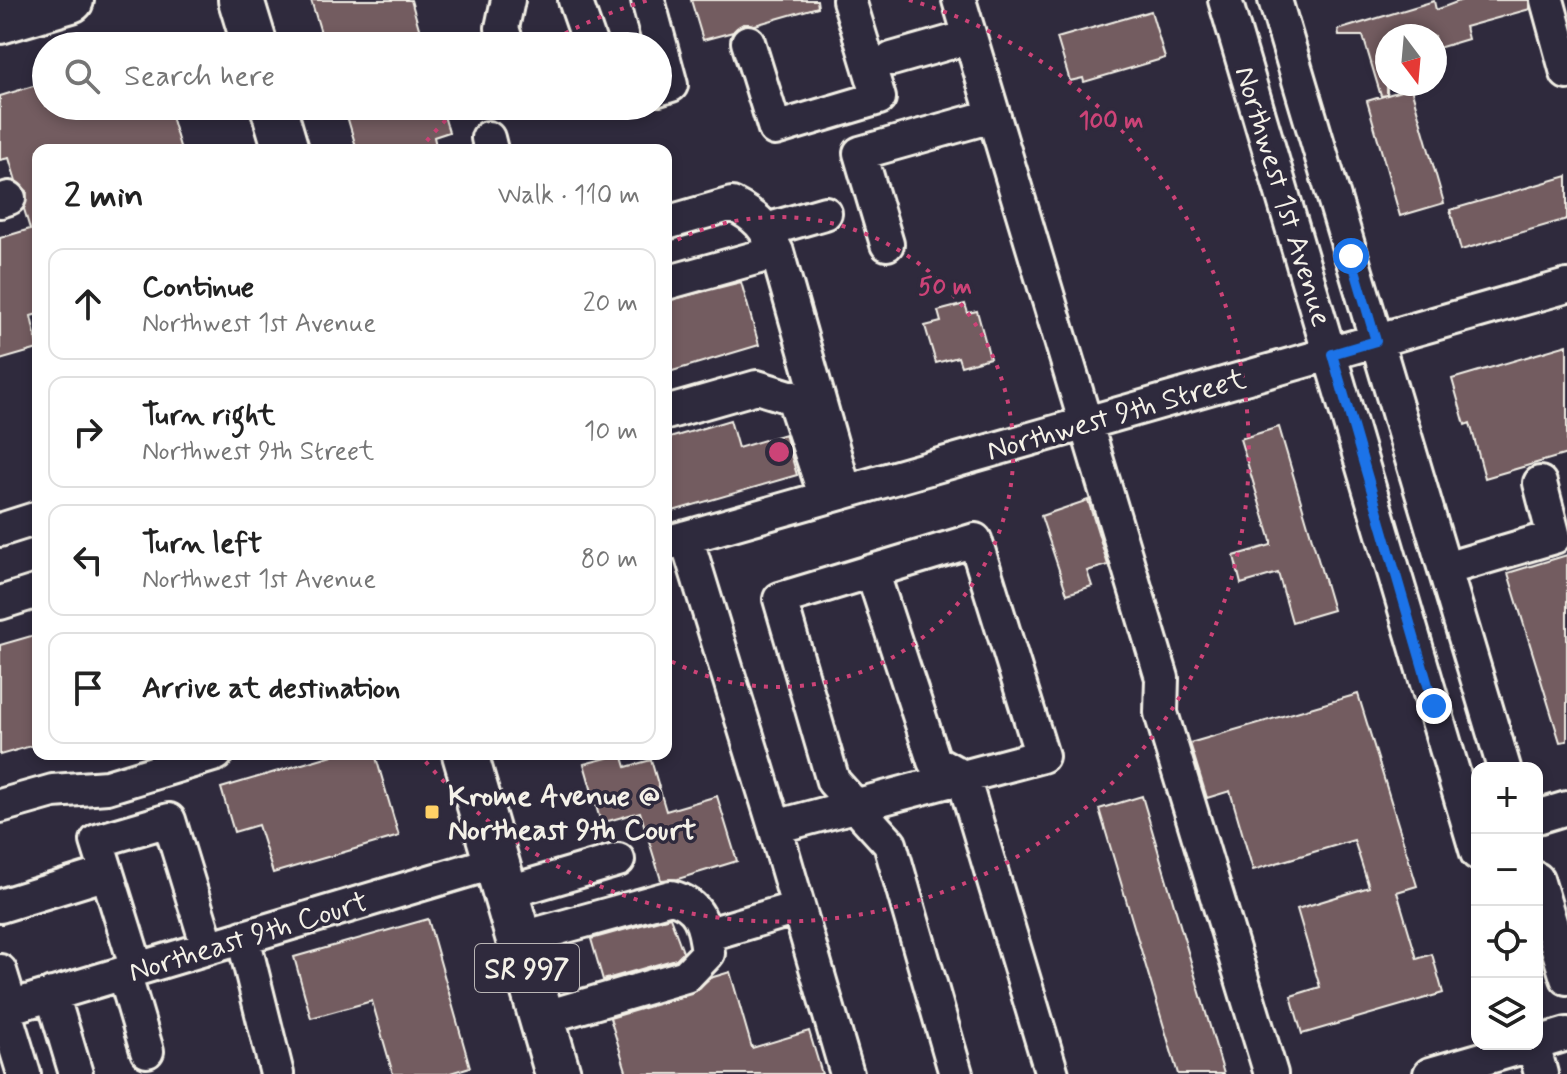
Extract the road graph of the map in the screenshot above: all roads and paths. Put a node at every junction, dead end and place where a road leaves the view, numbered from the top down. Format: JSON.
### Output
{"nodes":[{"id":1,"x":71,"y":0,"type":"edge"},
{"id":2,"x":241,"y":0,"type":"edge"},
{"id":3,"x":508,"y":0,"type":"edge"},
{"id":4,"x":575,"y":0,"type":"edge"},
{"id":5,"x":648,"y":0,"type":"edge"},
{"id":6,"x":849,"y":0,"type":"edge"},
{"id":7,"x":959,"y":0,"type":"edge"},
{"id":8,"x":1225,"y":0,"type":"edge"},
{"id":9,"x":1275,"y":0,"type":"edge"},
{"id":10,"x":1547,"y":0,"type":"edge"},
{"id":11,"x":0,"y":21,"type":"edge"},
{"id":12,"x":251,"y":32,"type":"edge"},
{"id":13,"x":503,"y":32,"type":"edge"},
{"id":14,"x":586,"y":32,"type":"edge"},
{"id":15,"x":657,"y":32,"type":"edge"},
{"id":16,"x":969,"y":37,"type":"junction"},
{"id":17,"x":748,"y":42,"type":"dead end"},
{"id":18,"x":892,"y":59,"type":"dead end"},
{"id":19,"x":1567,"y":73,"type":"edge"},
{"id":20,"x":992,"y":116,"type":"junction"},
{"id":21,"x":277,"y":120,"type":"edge"},
{"id":22,"x":284,"y":144,"type":"edge"},
{"id":23,"x":825,"y":213,"type":"dead end"},
{"id":24,"x":672,"y":221,"type":"edge"},
{"id":25,"x":771,"y":241,"type":"junction"},
{"id":26,"x":887,"y":244,"type":"dead end"},
{"id":27,"x":672,"y":281,"type":"edge"},
{"id":28,"x":1567,"y":286,"type":"edge"},
{"id":29,"x":1376,"y":341,"type":"junction"},
{"id":30,"x":1332,"y":354,"type":"junction"},
{"id":31,"x":672,"y":411,"type":"edge"},
{"id":32,"x":1084,"y":424,"type":"junction"},
{"id":33,"x":1540,"y":483,"type":"dead end"},
{"id":34,"x":835,"y":495,"type":"junction"},
{"id":35,"x":32,"y":520,"type":"edge"},
{"id":36,"x":0,"y":530,"type":"edge"},
{"id":37,"x":676,"y":540,"type":"edge"},
{"id":38,"x":1445,"y":569,"type":"junction"},
{"id":39,"x":872,"y":571,"type":"junction"},
{"id":40,"x":32,"y":593,"type":"edge"},
{"id":41,"x":0,"y":603,"type":"edge"},
{"id":42,"x":196,"y":760,"type":"edge"},
{"id":43,"x":467,"y":760,"type":"edge"},
{"id":44,"x":1502,"y":762,"type":"edge"},
{"id":45,"x":963,"y":777,"type":"junction"},
{"id":46,"x":0,"y":806,"type":"edge"},
{"id":47,"x":857,"y":806,"type":"junction"},
{"id":48,"x":1567,"y":808,"type":"edge"},
{"id":49,"x":1543,"y":815,"type":"edge"},
{"id":50,"x":775,"y":827,"type":"junction"},
{"id":51,"x":1471,"y":834,"type":"edge"},
{"id":52,"x":618,"y":862,"type":"dead end"},
{"id":53,"x":107,"y":873,"type":"junction"},
{"id":54,"x":501,"y":877,"type":"junction"},
{"id":55,"x":1543,"y":899,"type":"edge"},
{"id":56,"x":0,"y":906,"type":"edge"},
{"id":57,"x":797,"y":908,"type":"junction"},
{"id":58,"x":706,"y":935,"type":"junction"},
{"id":59,"x":243,"y":937,"type":"junction"},
{"id":60,"x":519,"y":939,"type":"junction"},
{"id":61,"x":208,"y":947,"type":"junction"},
{"id":62,"x":0,"y":971,"type":"edge"},
{"id":63,"x":130,"y":971,"type":"junction"},
{"id":64,"x":1567,"y":978,"type":"edge"},
{"id":65,"x":52,"y":994,"type":"junction"},
{"id":66,"x":5,"y":1009,"type":"edge"},
{"id":67,"x":542,"y":1018,"type":"junction"},
{"id":68,"x":1567,"y":1034,"type":"edge"},
{"id":69,"x":1543,"y":1041,"type":"edge"},
{"id":70,"x":1513,"y":1050,"type":"edge"},
{"id":71,"x":1535,"y":1050,"type":"edge"},
{"id":72,"x":147,"y":1051,"type":"dead end"},
{"id":73,"x":24,"y":1074,"type":"edge"},
{"id":74,"x":76,"y":1074,"type":"edge"},
{"id":75,"x":277,"y":1074,"type":"edge"},
{"id":76,"x":558,"y":1074,"type":"edge"},
{"id":77,"x":847,"y":1074,"type":"edge"},
{"id":78,"x":956,"y":1074,"type":"edge"},
{"id":79,"x":1052,"y":1074,"type":"edge"},
{"id":80,"x":1271,"y":1074,"type":"edge"},
{"id":81,"x":1430,"y":1074,"type":"edge"},
{"id":82,"x":1541,"y":1074,"type":"edge"}],
"edges":[{"from":1,"to":11,"type":"highway"},
{"from":2,"to":12,"type":"highway"},
{"from":3,"to":13,"type":"street"},
{"from":4,"to":14,"type":"street"},
{"from":5,"to":15,"type":"street"},
{"from":6,"to":17,"type":"street"},
{"from":7,"to":16,"type":"street"},
{"from":8,"to":30,"type":"street","name":"Northwest 1st Avenue"},
{"from":9,"to":29,"type":"street","name":"Northwest 1st Avenue"},
{"from":10,"to":19,"type":"street"},
{"from":16,"to":18,"type":"street"},
{"from":16,"to":20,"type":"street"},
{"from":20,"to":26,"type":"street"},
{"from":20,"to":32,"type":"street"},
{"from":21,"to":22,"type":"highway"},
{"from":23,"to":25,"type":"street"},
{"from":24,"to":25,"type":"street"},
{"from":25,"to":27,"type":"street"},
{"from":25,"to":34,"type":"street"},
{"from":28,"to":29,"type":"street","name":"Northwest 9th Street"},
{"from":29,"to":30,"type":"street","name":"Northwest 9th Street"},
{"from":29,"to":38,"type":"street","name":"Northwest 1st Avenue"},
{"from":30,"to":32,"type":"street","name":"Northwest 9th Street"},
{"from":30,"to":51,"type":"street","name":"Northwest 1st Avenue"},
{"from":31,"to":34,"type":"street"},
{"from":32,"to":34,"type":"street","name":"Northwest 9th Street"},
{"from":32,"to":80,"type":"street"},
{"from":33,"to":38,"type":"street"},
{"from":34,"to":37,"type":"street","name":"Northwest 9th Street"},
{"from":35,"to":36,"type":"street"},
{"from":37,"to":50,"type":"street"},
{"from":38,"to":44,"type":"street","name":"Northwest 1st Avenue"},
{"from":39,"to":45,"type":"street"},
{"from":39,"to":45,"type":"street"},
{"from":39,"to":47,"type":"street"},
{"from":40,"to":41,"type":"street"},
{"from":42,"to":46,"type":"street"},
{"from":43,"to":54,"type":"highway","number":"SR 997"},
{"from":45,"to":47,"type":"street"},
{"from":45,"to":79,"type":"street"},
{"from":47,"to":50,"type":"street"},
{"from":47,"to":78,"type":"street"},
{"from":48,"to":49,"type":"street"},
{"from":50,"to":57,"type":"street"},
{"from":52,"to":54,"type":"street","name":"Northeast 9th Court"},
{"from":53,"to":56,"type":"street"},
{"from":53,"to":61,"type":"street"},
{"from":53,"to":63,"type":"street"},
{"from":54,"to":59,"type":"street","name":"Northeast 9th Court"},
{"from":54,"to":60,"type":"highway","number":"SR 997"},
{"from":55,"to":64,"type":"street"},
{"from":57,"to":58,"type":"street"},
{"from":57,"to":77,"type":"street"},
{"from":58,"to":60,"type":"street"},
{"from":58,"to":67,"type":"street"},
{"from":59,"to":61,"type":"street","name":"Northeast 9th Court"},
{"from":59,"to":75,"type":"street"},
{"from":60,"to":67,"type":"highway","number":"SR 997"},
{"from":61,"to":63,"type":"street","name":"Northeast 9th Court"},
{"from":62,"to":66,"type":"street"},
{"from":63,"to":65,"type":"street","name":"Northeast 9th Court"},
{"from":63,"to":72,"type":"street"},
{"from":65,"to":66,"type":"street","name":"Northeast 9th Court"},
{"from":65,"to":74,"type":"street"},
{"from":66,"to":73,"type":"street"},
{"from":67,"to":76,"type":"highway","number":"SR 997"},
{"from":68,"to":69,"type":"street"},
{"from":70,"to":81,"type":"street"},
{"from":71,"to":82,"type":"street"}]}
